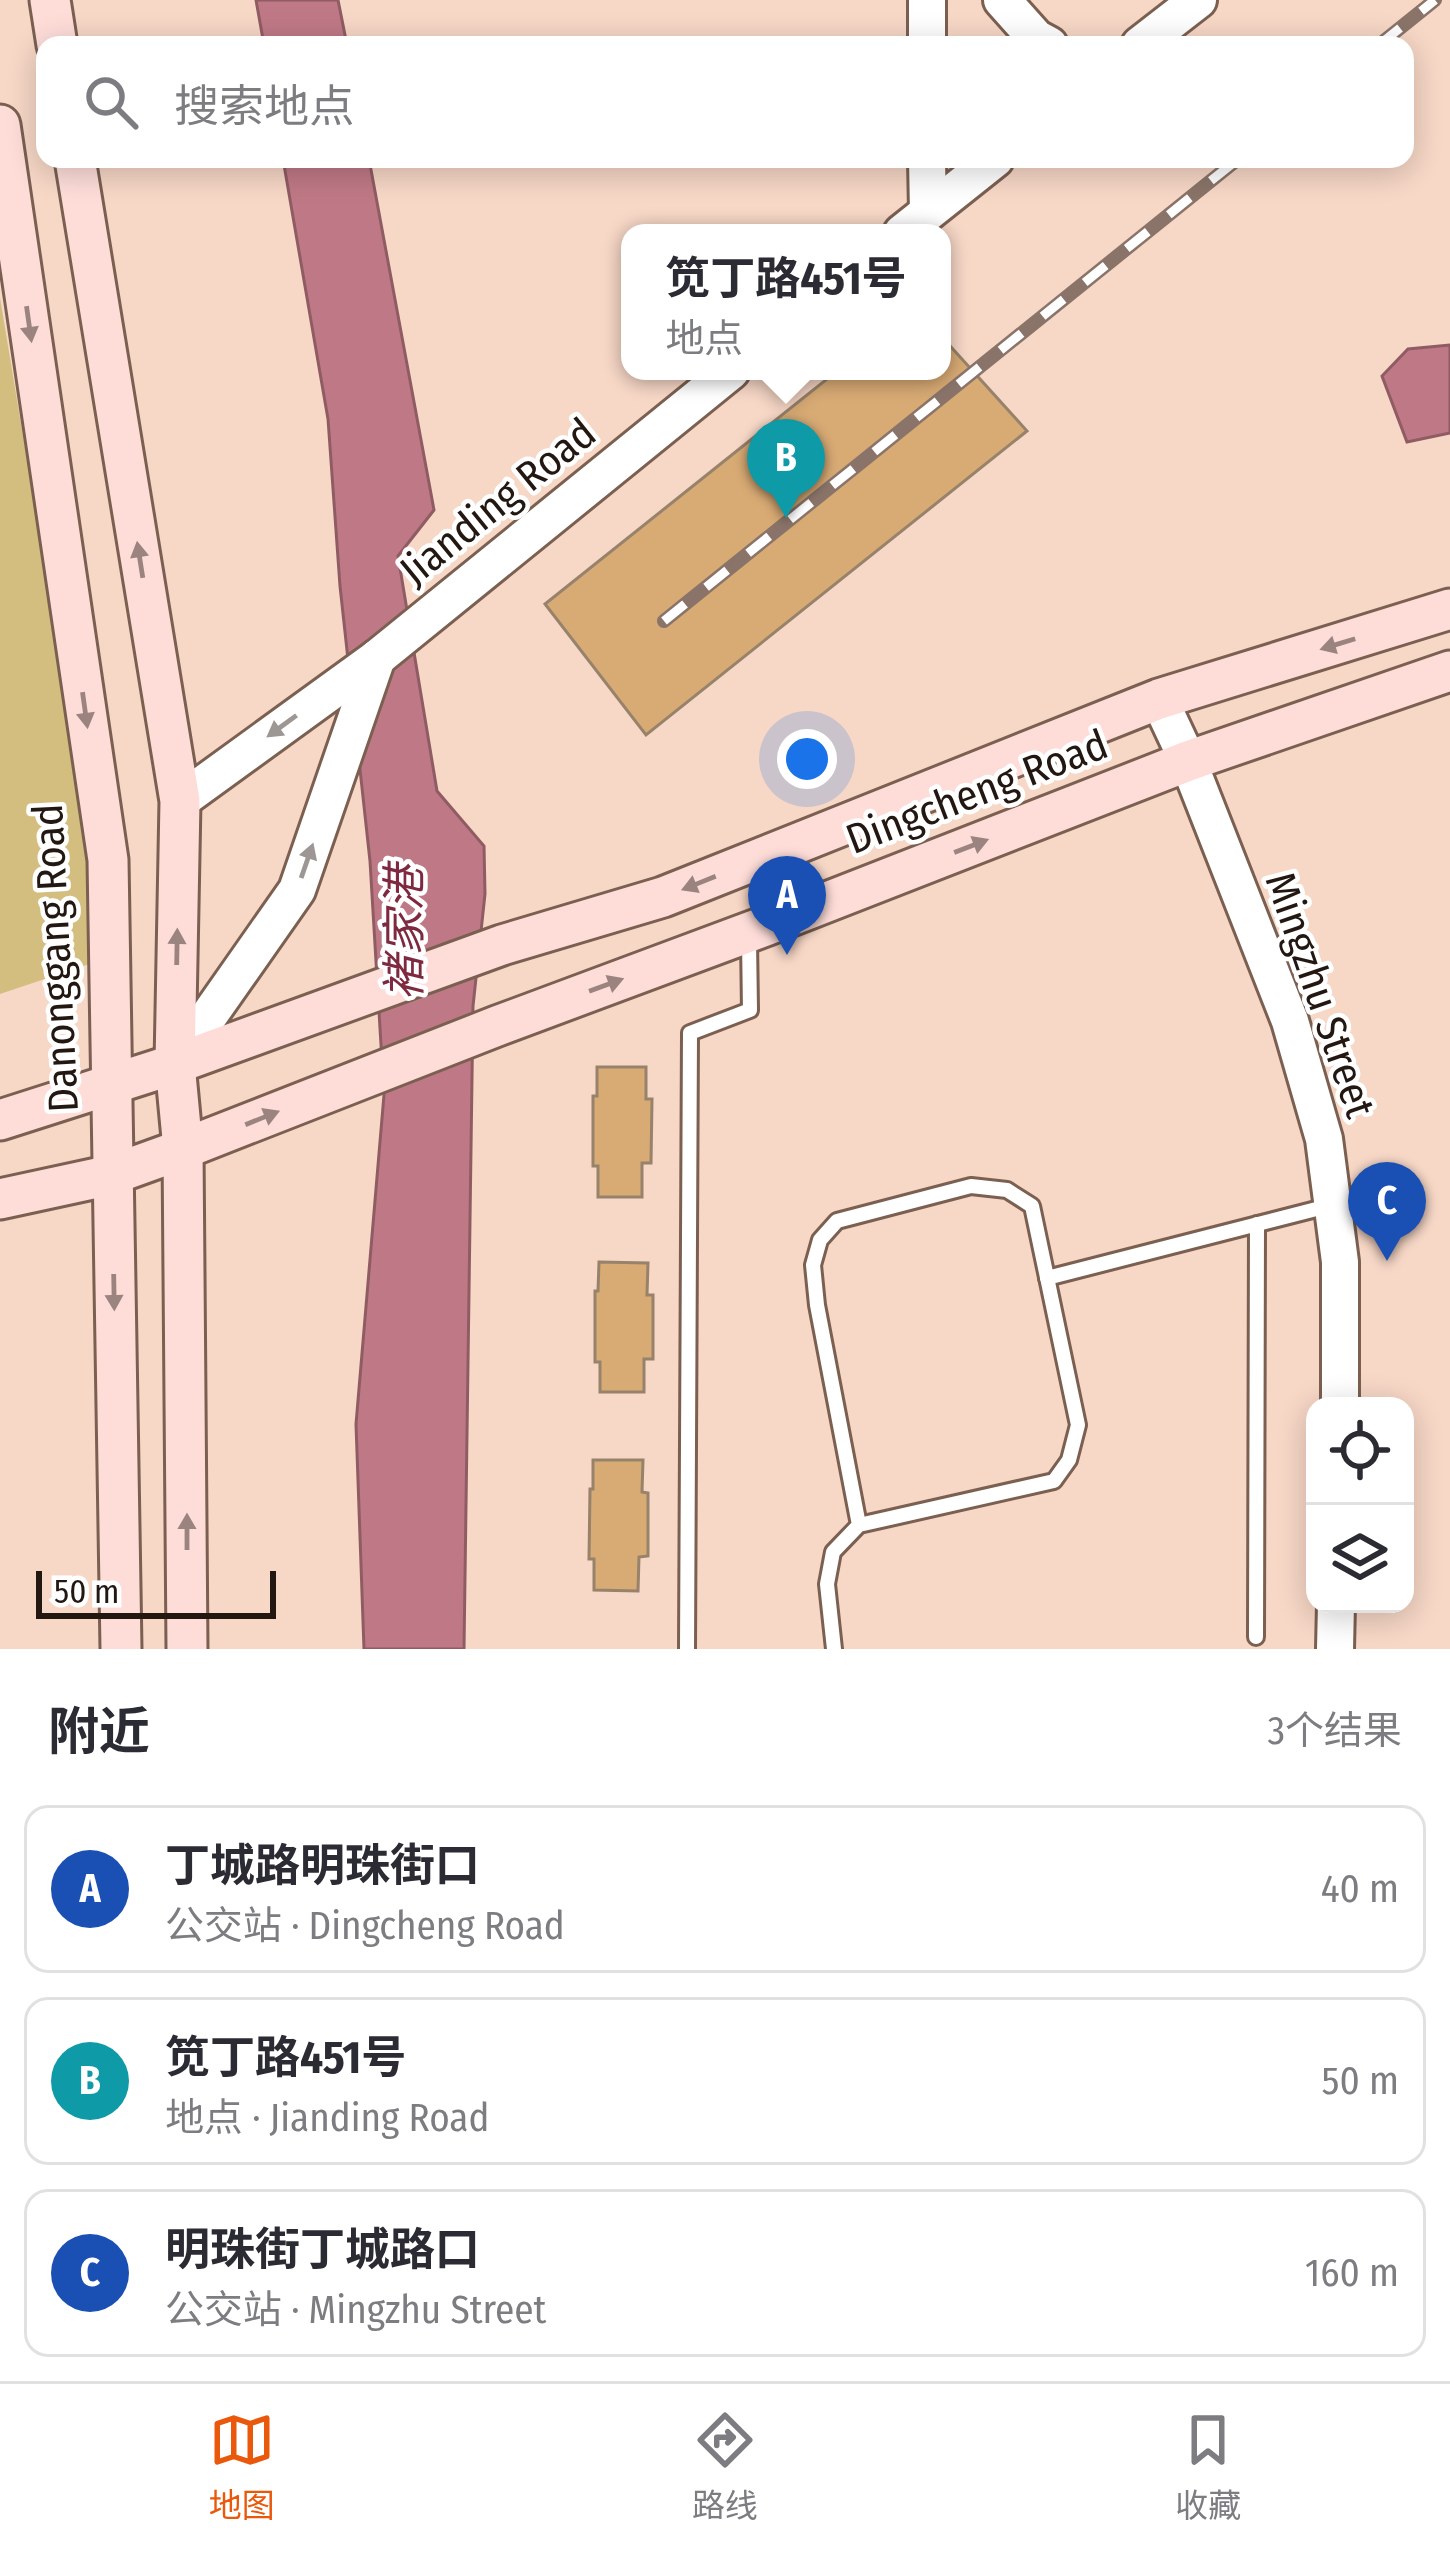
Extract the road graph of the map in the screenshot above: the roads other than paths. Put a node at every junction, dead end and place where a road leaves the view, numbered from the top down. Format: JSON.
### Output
{"nodes":[{"id":1,"x":50,"y":0,"type":"edge"},
{"id":2,"x":927,"y":0,"type":"edge"},
{"id":3,"x":1002,"y":0,"type":"edge"},
{"id":4,"x":1198,"y":0,"type":"edge"},
{"id":5,"x":56,"y":36,"type":"edge"},
{"id":6,"x":927,"y":36,"type":"edge"},
{"id":7,"x":1034,"y":36,"type":"edge"},
{"id":8,"x":1152,"y":36,"type":"edge"},
{"id":9,"x":0,"y":125,"type":"edge"},
{"id":10,"x":76,"y":168,"type":"edge"},
{"id":11,"x":925,"y":168,"type":"edge"},
{"id":12,"x":984,"y":168,"type":"edge"},
{"id":13,"x":915,"y":223,"type":"edge"},
{"id":14,"x":720,"y":380,"type":"edge"},
{"id":15,"x":1450,"y":609,"type":"edge"},
{"id":16,"x":377,"y":658,"type":"junction"},
{"id":17,"x":1450,"y":671,"type":"edge"},
{"id":18,"x":1159,"y":699,"type":"junction"},
{"id":19,"x":1188,"y":760,"type":"junction"},
{"id":20,"x":180,"y":801,"type":"junction"},
{"id":21,"x":748,"y":932,"type":"junction"},
{"id":22,"x":175,"y":1064,"type":"junction"},
{"id":23,"x":112,"y":1084,"type":"junction"},
{"id":24,"x":0,"y":1120,"type":"edge"},
{"id":25,"x":184,"y":1149,"type":"junction"},
{"id":26,"x":111,"y":1174,"type":"junction"},
{"id":27,"x":0,"y":1199,"type":"edge"},
{"id":28,"x":1332,"y":1205,"type":"junction"},
{"id":29,"x":1257,"y":1224,"type":"junction"},
{"id":30,"x":1047,"y":1278,"type":"junction"},
{"id":31,"x":1340,"y":1397,"type":"edge"},
{"id":32,"x":859,"y":1525,"type":"junction"},
{"id":33,"x":1336,"y":1613,"type":"edge"},
{"id":34,"x":1256,"y":1637,"type":"dead end"},
{"id":35,"x":121,"y":1649,"type":"edge"},
{"id":36,"x":187,"y":1649,"type":"edge"},
{"id":37,"x":687,"y":1649,"type":"edge"},
{"id":38,"x":834,"y":1649,"type":"edge"},
{"id":39,"x":1335,"y":1649,"type":"edge"}],
"edges":[{"from":1,"to":5,"type":"main road"},
{"from":2,"to":6,"type":"street"},
{"from":3,"to":7,"type":"street"},
{"from":4,"to":8,"type":"street"},
{"from":9,"to":23,"type":"main road","name":"Danonggang Road","one_way":true},
{"from":20,"to":10,"type":"main road","one_way":true},
{"from":11,"to":13,"type":"street"},
{"from":12,"to":13,"type":"street"},
{"from":14,"to":16,"type":"street","name":"Jianding Road"},
{"from":15,"to":18,"type":"main road","name":"Dingcheng Road","one_way":true},
{"from":16,"to":20,"type":"street","name":"Jianding Road","one_way":true},
{"from":22,"to":16,"type":"street","one_way":true},
{"from":17,"to":19,"type":"main road","name":"Dingcheng Road"},
{"from":18,"to":19,"type":"street","name":"Mingzhu Street"},
{"from":18,"to":22,"type":"main road","name":"Dingcheng Road","one_way":true},
{"from":21,"to":19,"type":"main road","name":"Dingcheng Road","one_way":true},
{"from":19,"to":28,"type":"street","name":"Mingzhu Street"},
{"from":22,"to":20,"type":"main road","one_way":true},
{"from":25,"to":21,"type":"main road","name":"Dingcheng Road","one_way":true},
{"from":21,"to":37,"type":"lane"},
{"from":22,"to":23,"type":"main road","name":"Dingcheng Road"},
{"from":22,"to":25,"type":"main road"},
{"from":23,"to":24,"type":"main road","name":"Dingcheng Road"},
{"from":23,"to":26,"type":"main road","name":"Danonggang Road"},
{"from":25,"to":26,"type":"main road","name":"Dingcheng Road"},
{"from":36,"to":25,"type":"main road","one_way":true},
{"from":26,"to":27,"type":"main road","name":"Dingcheng Road"},
{"from":26,"to":35,"type":"main road","name":"Danonggang Road","one_way":true},
{"from":28,"to":29,"type":"lane"},
{"from":28,"to":31,"type":"street","name":"Mingzhu Street"},
{"from":29,"to":30,"type":"lane"},
{"from":29,"to":34,"type":"lane"},
{"from":30,"to":32,"type":"lane"},
{"from":30,"to":32,"type":"lane"},
{"from":32,"to":38,"type":"lane"},
{"from":33,"to":39,"type":"street"}]}
